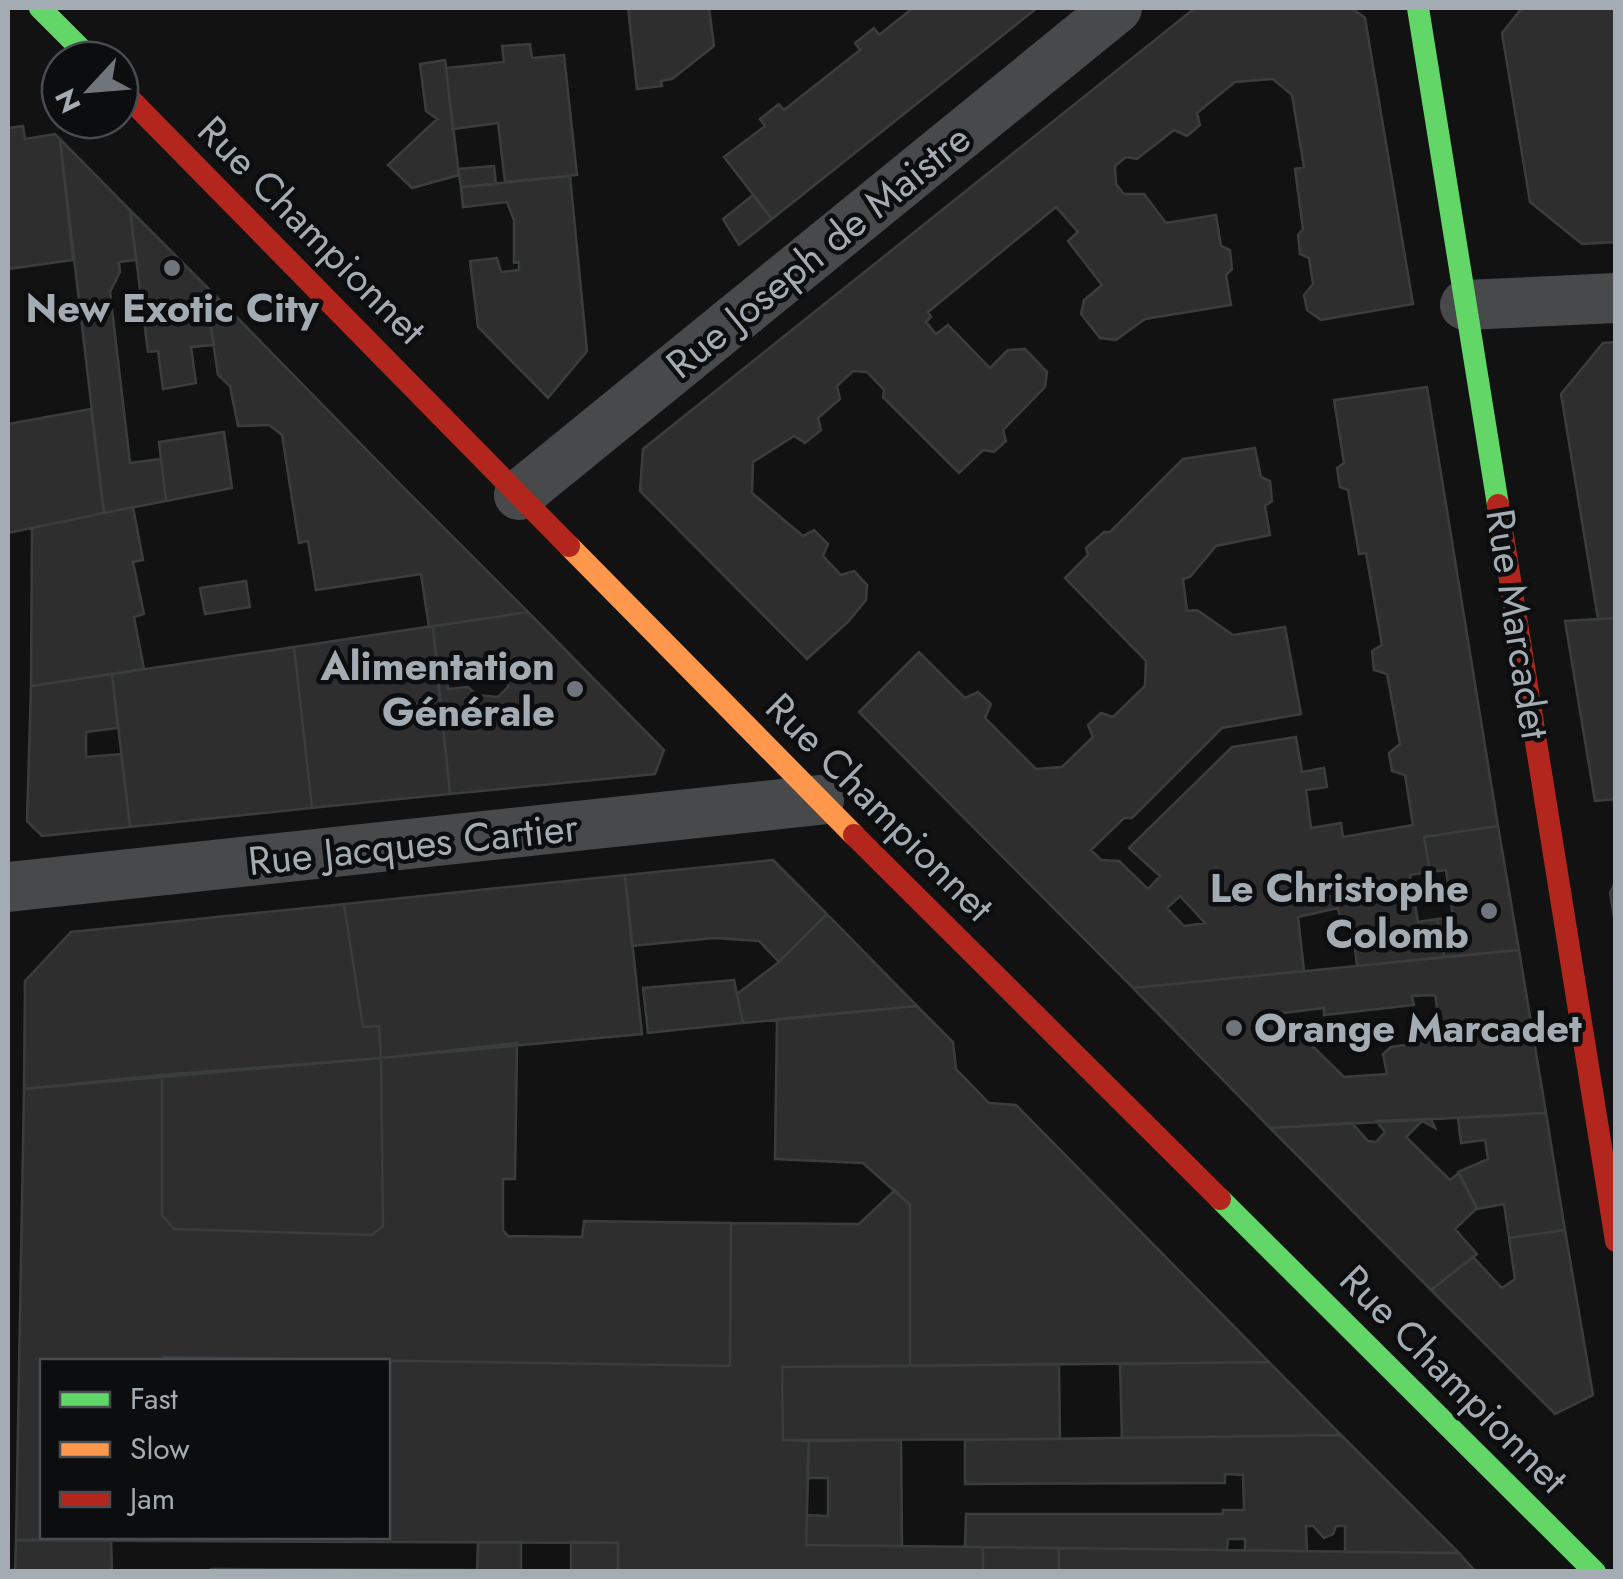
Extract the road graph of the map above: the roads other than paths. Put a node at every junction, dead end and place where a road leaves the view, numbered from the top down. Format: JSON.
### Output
{"nodes":[{"id":1,"x":40,"y":8,"type":"edge"},
{"id":2,"x":1117,"y":8,"type":"edge"},
{"id":3,"x":1418,"y":8,"type":"edge"},
{"id":4,"x":72,"y":40,"type":"edge"},
{"id":5,"x":140,"y":108,"type":"edge"},
{"id":6,"x":1616,"y":298,"type":"edge"},
{"id":7,"x":1466,"y":305,"type":"junction"},
{"id":8,"x":520,"y":495,"type":"junction"},
{"id":9,"x":819,"y":800,"type":"junction"},
{"id":10,"x":8,"y":886,"type":"edge"},
{"id":11,"x":1616,"y":1242,"type":"edge"},
{"id":12,"x":1601,"y":1562,"type":"edge"}],
"edges":[{"from":1,"to":4,"type":"main road"},
{"from":2,"to":8,"type":"street","name":"Rue Joseph de Maistre"},
{"from":3,"to":7,"type":"main road","name":"Rue Marcadet"},
{"from":5,"to":8,"type":"main road","name":"Rue Championnet"},
{"from":6,"to":7,"type":"street"},
{"from":7,"to":11,"type":"main road","name":"Rue Marcadet"},
{"from":8,"to":9,"type":"main road","name":"Rue Championnet"},
{"from":9,"to":10,"type":"street","name":"Rue Jacques Cartier"},
{"from":9,"to":12,"type":"main road","name":"Rue Championnet"}]}
